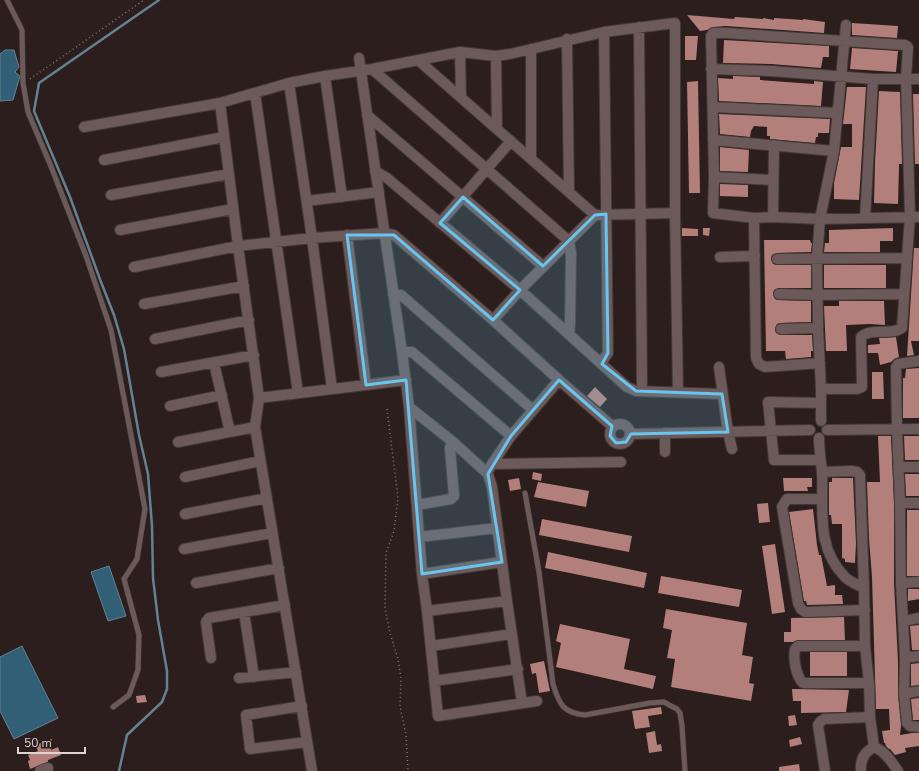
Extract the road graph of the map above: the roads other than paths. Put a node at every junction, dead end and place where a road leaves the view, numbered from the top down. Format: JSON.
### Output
{"nodes":[{"id":1,"x":7,"y":0,"type":"edge"},
{"id":2,"x":846,"y":25,"type":"dead end"},
{"id":3,"x":639,"y":27,"type":"junction"},
{"id":4,"x":604,"y":32,"type":"junction"},
{"id":5,"x":567,"y":39,"type":"junction"},
{"id":6,"x":845,"y":41,"type":"junction"},
{"id":7,"x":531,"y":49,"type":"junction"},
{"id":8,"x":460,"y":52,"type":"junction"},
{"id":9,"x":496,"y":56,"type":"junction"},
{"id":10,"x":359,"y":58,"type":"dead end"},
{"id":11,"x":418,"y":60,"type":"junction"},
{"id":12,"x":372,"y":69,"type":"junction"},
{"id":13,"x":711,"y":69,"type":"junction"},
{"id":14,"x":360,"y":71,"type":"junction"},
{"id":15,"x":325,"y":76,"type":"junction"},
{"id":16,"x":840,"y":77,"type":"junction"},
{"id":17,"x":874,"y":79,"type":"junction"},
{"id":18,"x":906,"y":79,"type":"junction"},
{"id":19,"x":919,"y":79,"type":"edge"},
{"id":20,"x":289,"y":83,"type":"junction"},
{"id":21,"x":255,"y":93,"type":"junction"},
{"id":22,"x":461,"y":98,"type":"junction"},
{"id":23,"x":220,"y":103,"type":"junction"},
{"id":24,"x":713,"y":107,"type":"junction"},
{"id":25,"x":837,"y":113,"type":"junction"},
{"id":26,"x":367,"y":115,"type":"junction"},
{"id":27,"x":84,"y":128,"type":"dead end"},
{"id":28,"x":497,"y":129,"type":"junction"},
{"id":29,"x":224,"y":137,"type":"junction"},
{"id":30,"x":713,"y":140,"type":"junction"},
{"id":31,"x":511,"y":141,"type":"junction"},
{"id":32,"x":774,"y":145,"type":"junction"},
{"id":33,"x":834,"y":151,"type":"junction"},
{"id":34,"x":531,"y":159,"type":"junction"},
{"id":35,"x":104,"y":160,"type":"dead end"},
{"id":36,"x":487,"y":169,"type":"junction"},
{"id":37,"x":375,"y":171,"type":"junction"},
{"id":38,"x":229,"y":174,"type":"junction"},
{"id":39,"x":714,"y":177,"type":"junction"},
{"id":40,"x":773,"y":180,"type":"junction"},
{"id":41,"x":378,"y":192,"type":"junction"},
{"id":42,"x":569,"y":192,"type":"junction"},
{"id":43,"x":111,"y":195,"type":"dead end"},
{"id":44,"x":342,"y":197,"type":"junction"},
{"id":45,"x":463,"y":197,"type":"junction"},
{"id":46,"x":307,"y":202,"type":"junction"},
{"id":47,"x":233,"y":209,"type":"junction"},
{"id":48,"x":641,"y":213,"type":"junction"},
{"id":49,"x":675,"y":213,"type":"junction"},
{"id":50,"x":600,"y":215,"type":"junction"},
{"id":51,"x":773,"y":217,"type":"junction"},
{"id":52,"x":915,"y":217,"type":"edge"},
{"id":53,"x":754,"y":218,"type":"junction"},
{"id":54,"x":865,"y":218,"type":"junction"},
{"id":55,"x":820,"y":219,"type":"junction"},
{"id":56,"x":440,"y":223,"type":"junction"},
{"id":57,"x":120,"y":230,"type":"dead end"},
{"id":58,"x":384,"y":233,"type":"junction"},
{"id":59,"x":347,"y":235,"type":"junction"},
{"id":60,"x":312,"y":238,"type":"junction"},
{"id":61,"x":569,"y":241,"type":"junction"},
{"id":62,"x":276,"y":242,"type":"junction"},
{"id":63,"x":238,"y":246,"type":"junction"},
{"id":64,"x":754,"y":256,"type":"junction"},
{"id":65,"x":720,"y":257,"type":"dead end"},
{"id":66,"x":817,"y":258,"type":"junction"},
{"id":67,"x":907,"y":258,"type":"junction"},
{"id":68,"x":777,"y":259,"type":"dead end"},
{"id":69,"x":543,"y":266,"type":"junction"},
{"id":70,"x":134,"y":267,"type":"dead end"},
{"id":71,"x":244,"y":286,"type":"junction"},
{"id":72,"x":520,"y":290,"type":"junction"},
{"id":73,"x":394,"y":294,"type":"junction"},
{"id":74,"x":779,"y":294,"type":"dead end"},
{"id":75,"x":904,"y":294,"type":"junction"},
{"id":76,"x":817,"y":295,"type":"junction"},
{"id":77,"x":144,"y":304,"type":"dead end"},
{"id":78,"x":249,"y":320,"type":"junction"},
{"id":79,"x":493,"y":320,"type":"junction"},
{"id":80,"x":782,"y":328,"type":"dead end"},
{"id":81,"x":818,"y":328,"type":"junction"},
{"id":82,"x":569,"y":334,"type":"junction"},
{"id":83,"x":155,"y":338,"type":"dead end"},
{"id":84,"x":402,"y":352,"type":"junction"},
{"id":85,"x":254,"y":355,"type":"junction"},
{"id":86,"x":919,"y":361,"type":"edge"},
{"id":87,"x":214,"y":363,"type":"junction"},
{"id":88,"x":601,"y":363,"type":"junction"},
{"id":89,"x":820,"y":363,"type":"junction"},
{"id":90,"x":719,"y":367,"type":"dead end"},
{"id":91,"x":161,"y":372,"type":"dead end"},
{"id":92,"x":406,"y":380,"type":"junction"},
{"id":93,"x":559,"y":380,"type":"junction"},
{"id":94,"x":366,"y":385,"type":"junction"},
{"id":95,"x":332,"y":389,"type":"junction"},
{"id":96,"x":821,"y":389,"type":"junction"},
{"id":97,"x":642,"y":391,"type":"junction"},
{"id":98,"x":298,"y":392,"type":"junction"},
{"id":99,"x":678,"y":392,"type":"junction"},
{"id":100,"x":722,"y":394,"type":"junction"},
{"id":101,"x":222,"y":395,"type":"junction"},
{"id":102,"x":260,"y":398,"type":"junction"},
{"id":103,"x":821,"y":403,"type":"junction"},
{"id":104,"x":170,"y":406,"type":"dead end"},
{"id":105,"x":409,"y":407,"type":"junction"},
{"id":106,"x":533,"y":410,"type":"junction"},
{"id":107,"x":824,"y":425,"type":"junction"},
{"id":108,"x":613,"y":427,"type":"junction"},
{"id":109,"x":255,"y":428,"type":"junction"},
{"id":110,"x":897,"y":429,"type":"junction"},
{"id":111,"x":919,"y":429,"type":"edge"},
{"id":112,"x":810,"y":430,"type":"junction"},
{"id":113,"x":772,"y":431,"type":"junction"},
{"id":114,"x":230,"y":432,"type":"junction"},
{"id":115,"x":728,"y":432,"type":"junction"},
{"id":116,"x":665,"y":433,"type":"junction"},
{"id":117,"x":630,"y":434,"type":"junction"},
{"id":118,"x":511,"y":436,"type":"junction"},
{"id":119,"x":819,"y":438,"type":"junction"},
{"id":120,"x":178,"y":442,"type":"dead end"},
{"id":121,"x":453,"y":442,"type":"junction"},
{"id":122,"x":732,"y":449,"type":"dead end"},
{"id":123,"x":665,"y":452,"type":"dead end"},
{"id":124,"x":620,"y":453,"type":"junction"},
{"id":125,"x":820,"y":460,"type":"junction"},
{"id":126,"x":260,"y":461,"type":"junction"},
{"id":127,"x":492,"y":464,"type":"junction"},
{"id":128,"x":898,"y":467,"type":"junction"},
{"id":129,"x":919,"y":467,"type":"edge"},
{"id":130,"x":822,"y":472,"type":"junction"},
{"id":131,"x":488,"y":474,"type":"junction"},
{"id":132,"x":185,"y":477,"type":"dead end"},
{"id":133,"x":526,"y":493,"type":"dead end"},
{"id":134,"x":267,"y":498,"type":"junction"},
{"id":135,"x":821,"y":499,"type":"junction"},
{"id":136,"x":919,"y":502,"type":"edge"},
{"id":137,"x":900,"y":503,"type":"junction"},
{"id":138,"x":417,"y":504,"type":"junction"},
{"id":139,"x":185,"y":514,"type":"dead end"},
{"id":140,"x":497,"y":528,"type":"junction"},
{"id":141,"x":272,"y":533,"type":"junction"},
{"id":142,"x":419,"y":537,"type":"junction"},
{"id":143,"x":184,"y":549,"type":"dead end"},
{"id":144,"x":502,"y":562,"type":"junction"},
{"id":145,"x":279,"y":568,"type":"junction"},
{"id":146,"x":422,"y":574,"type":"junction"},
{"id":147,"x":919,"y":582,"type":"edge"},
{"id":148,"x":196,"y":583,"type":"dead end"},
{"id":149,"x":901,"y":583,"type":"junction"},
{"id":150,"x":864,"y":588,"type":"junction"},
{"id":151,"x":507,"y":601,"type":"junction"},
{"id":152,"x":285,"y":605,"type":"junction"},
{"id":153,"x":865,"y":610,"type":"junction"},
{"id":154,"x":427,"y":611,"type":"junction"},
{"id":155,"x":244,"y":612,"type":"junction"},
{"id":156,"x":919,"y":618,"type":"edge"},
{"id":157,"x":904,"y":621,"type":"junction"},
{"id":158,"x":512,"y":634,"type":"junction"},
{"id":159,"x":431,"y":646,"type":"junction"},
{"id":160,"x":865,"y":646,"type":"junction"},
{"id":161,"x":919,"y":656,"type":"edge"},
{"id":162,"x":211,"y":658,"type":"dead end"},
{"id":163,"x":905,"y":658,"type":"junction"},
{"id":164,"x":518,"y":669,"type":"junction"},
{"id":165,"x":296,"y":672,"type":"junction"},
{"id":166,"x":254,"y":677,"type":"junction"},
{"id":167,"x":239,"y":678,"type":"dead end"},
{"id":168,"x":434,"y":680,"type":"junction"},
{"id":169,"x":868,"y":683,"type":"junction"},
{"id":170,"x":919,"y":691,"type":"edge"},
{"id":171,"x":904,"y":694,"type":"junction"},
{"id":172,"x":537,"y":701,"type":"dead end"},
{"id":173,"x":522,"y":703,"type":"junction"},
{"id":174,"x":302,"y":706,"type":"junction"},
{"id":175,"x":113,"y":707,"type":"dead end"},
{"id":176,"x":870,"y":717,"type":"junction"},
{"id":177,"x":919,"y":727,"type":"edge"},
{"id":178,"x":307,"y":742,"type":"junction"},
{"id":179,"x":874,"y":747,"type":"junction"},
{"id":180,"x":312,"y":771,"type":"edge"},
{"id":181,"x":685,"y":771,"type":"edge"},
{"id":182,"x":825,"y":771,"type":"edge"},
{"id":183,"x":861,"y":771,"type":"edge"},
{"id":184,"x":898,"y":771,"type":"edge"}],
"edges":[{"from":1,"to":175,"type":"lane"},
{"from":2,"to":6,"type":"street"},
{"from":3,"to":4,"type":"street"},
{"from":3,"to":48,"type":"street"},
{"from":3,"to":49,"type":"street"},
{"from":4,"to":5,"type":"street"},
{"from":4,"to":50,"type":"street"},
{"from":5,"to":7,"type":"street"},
{"from":5,"to":42,"type":"street"},
{"from":6,"to":13,"type":"street"},
{"from":6,"to":16,"type":"street"},
{"from":6,"to":18,"type":"street"},
{"from":7,"to":9,"type":"street"},
{"from":7,"to":34,"type":"street"},
{"from":8,"to":9,"type":"street"},
{"from":8,"to":11,"type":"street"},
{"from":8,"to":22,"type":"street"},
{"from":9,"to":28,"type":"street"},
{"from":10,"to":14,"type":"street"},
{"from":11,"to":12,"type":"street"},
{"from":11,"to":22,"type":"street"},
{"from":12,"to":14,"type":"street"},
{"from":12,"to":36,"type":"street"},
{"from":13,"to":16,"type":"street"},
{"from":13,"to":24,"type":"street"},
{"from":14,"to":15,"type":"street"},
{"from":14,"to":26,"type":"street"},
{"from":15,"to":20,"type":"street"},
{"from":15,"to":44,"type":"street"},
{"from":16,"to":17,"type":"street"},
{"from":16,"to":25,"type":"street"},
{"from":17,"to":18,"type":"street"},
{"from":17,"to":54,"type":"street"},
{"from":18,"to":19,"type":"street"},
{"from":18,"to":52,"type":"street"},
{"from":20,"to":21,"type":"street"},
{"from":20,"to":46,"type":"street"},
{"from":21,"to":23,"type":"street"},
{"from":21,"to":62,"type":"street"},
{"from":22,"to":28,"type":"street"},
{"from":23,"to":27,"type":"street"},
{"from":23,"to":29,"type":"street"},
{"from":24,"to":25,"type":"street"},
{"from":24,"to":30,"type":"street"},
{"from":25,"to":33,"type":"street"},
{"from":26,"to":37,"type":"street"},
{"from":26,"to":45,"type":"street"},
{"from":28,"to":31,"type":"street"},
{"from":29,"to":35,"type":"street"},
{"from":29,"to":38,"type":"street"},
{"from":30,"to":32,"type":"street"},
{"from":30,"to":39,"type":"street"},
{"from":31,"to":34,"type":"street"},
{"from":31,"to":36,"type":"street"},
{"from":32,"to":33,"type":"street"},
{"from":32,"to":40,"type":"street"},
{"from":33,"to":55,"type":"street"},
{"from":34,"to":42,"type":"street"},
{"from":36,"to":45,"type":"street"},
{"from":36,"to":61,"type":"street"},
{"from":37,"to":41,"type":"street"},
{"from":37,"to":56,"type":"street"},
{"from":38,"to":43,"type":"street"},
{"from":38,"to":47,"type":"street"},
{"from":39,"to":40,"type":"street"},
{"from":39,"to":53,"type":"street"},
{"from":40,"to":51,"type":"street"},
{"from":41,"to":44,"type":"street"},
{"from":41,"to":58,"type":"street"},
{"from":42,"to":50,"type":"street"},
{"from":44,"to":46,"type":"street"},
{"from":45,"to":56,"type":"street"},
{"from":45,"to":69,"type":"street"},
{"from":46,"to":60,"type":"street"},
{"from":47,"to":57,"type":"street"},
{"from":47,"to":63,"type":"street"},
{"from":48,"to":49,"type":"street"},
{"from":48,"to":50,"type":"street"},
{"from":48,"to":97,"type":"street"},
{"from":49,"to":99,"type":"street"},
{"from":50,"to":61,"type":"street"},
{"from":50,"to":88,"type":"street"},
{"from":51,"to":53,"type":"street"},
{"from":51,"to":55,"type":"street"},
{"from":52,"to":54,"type":"street"},
{"from":52,"to":67,"type":"street"},
{"from":53,"to":64,"type":"street"},
{"from":54,"to":55,"type":"street"},
{"from":55,"to":66,"type":"street"},
{"from":56,"to":72,"type":"street"},
{"from":58,"to":59,"type":"street"},
{"from":58,"to":73,"type":"street"},
{"from":58,"to":79,"type":"street"},
{"from":59,"to":60,"type":"street"},
{"from":59,"to":94,"type":"street"},
{"from":60,"to":62,"type":"street"},
{"from":60,"to":95,"type":"street"},
{"from":61,"to":69,"type":"street"},
{"from":61,"to":82,"type":"street"},
{"from":62,"to":63,"type":"street"},
{"from":62,"to":98,"type":"street"},
{"from":63,"to":70,"type":"street"},
{"from":63,"to":71,"type":"street"},
{"from":64,"to":65,"type":"street"},
{"from":64,"to":89,"type":"street"},
{"from":66,"to":67,"type":"street"},
{"from":66,"to":68,"type":"street"},
{"from":66,"to":76,"type":"street"},
{"from":67,"to":75,"type":"street"},
{"from":69,"to":72,"type":"street"},
{"from":71,"to":77,"type":"street"},
{"from":71,"to":78,"type":"street"},
{"from":72,"to":79,"type":"street"},
{"from":72,"to":82,"type":"street"},
{"from":73,"to":84,"type":"street"},
{"from":73,"to":106,"type":"street"},
{"from":74,"to":76,"type":"street"},
{"from":75,"to":76,"type":"street"},
{"from":75,"to":96,"type":"street"},
{"from":76,"to":81,"type":"street"},
{"from":78,"to":83,"type":"street"},
{"from":78,"to":85,"type":"street"},
{"from":79,"to":93,"type":"street"},
{"from":80,"to":81,"type":"street"},
{"from":81,"to":89,"type":"street"},
{"from":82,"to":88,"type":"street"},
{"from":84,"to":92,"type":"street"},
{"from":84,"to":118,"type":"street"},
{"from":85,"to":87,"type":"street"},
{"from":85,"to":102,"type":"street"},
{"from":86,"to":110,"type":"street"},
{"from":87,"to":91,"type":"street"},
{"from":87,"to":101,"type":"street"},
{"from":88,"to":97,"type":"street"},
{"from":89,"to":96,"type":"street"},
{"from":90,"to":100,"type":"street"},
{"from":92,"to":94,"type":"street"},
{"from":92,"to":105,"type":"street"},
{"from":93,"to":106,"type":"street"},
{"from":93,"to":108,"type":"street"},
{"from":94,"to":95,"type":"street"},
{"from":95,"to":98,"type":"street"},
{"from":96,"to":103,"type":"street"},
{"from":97,"to":99,"type":"street"},
{"from":98,"to":102,"type":"street"},
{"from":99,"to":100,"type":"street"},
{"from":100,"to":115,"type":"street"},
{"from":101,"to":104,"type":"street"},
{"from":101,"to":114,"type":"street"},
{"from":102,"to":109,"type":"street"},
{"from":103,"to":107,"type":"street"},
{"from":103,"to":113,"type":"street"},
{"from":105,"to":121,"type":"street"},
{"from":105,"to":138,"type":"street"},
{"from":106,"to":118,"type":"street"},
{"from":107,"to":110,"type":"street"},
{"from":107,"to":112,"type":"street"},
{"from":107,"to":119,"type":"street"},
{"from":108,"to":117,"type":"street"},
{"from":108,"to":124,"type":"street"},
{"from":109,"to":114,"type":"street"},
{"from":109,"to":126,"type":"street"},
{"from":110,"to":111,"type":"street"},
{"from":110,"to":128,"type":"street"},
{"from":112,"to":113,"type":"street"},
{"from":112,"to":119,"type":"street"},
{"from":113,"to":115,"type":"street"},
{"from":113,"to":125,"type":"street"},
{"from":114,"to":120,"type":"street"},
{"from":115,"to":116,"type":"street"},
{"from":115,"to":122,"type":"street"},
{"from":116,"to":117,"type":"street"},
{"from":116,"to":123,"type":"street"},
{"from":117,"to":124,"type":"street"},
{"from":118,"to":127,"type":"street"},
{"from":119,"to":125,"type":"street"},
{"from":121,"to":131,"type":"street"},
{"from":121,"to":138,"type":"street"},
{"from":124,"to":127,"type":"street"},
{"from":125,"to":130,"type":"street"},
{"from":126,"to":132,"type":"street"},
{"from":126,"to":134,"type":"street"},
{"from":127,"to":131,"type":"street"},
{"from":128,"to":129,"type":"street"},
{"from":128,"to":137,"type":"street"},
{"from":130,"to":135,"type":"street"},
{"from":130,"to":150,"type":"street"},
{"from":131,"to":140,"type":"street"},
{"from":133,"to":181,"type":"lane"},
{"from":134,"to":139,"type":"street"},
{"from":134,"to":141,"type":"street"},
{"from":135,"to":150,"type":"street"},
{"from":135,"to":153,"type":"street"},
{"from":136,"to":137,"type":"street"},
{"from":137,"to":149,"type":"street"},
{"from":138,"to":142,"type":"street"},
{"from":140,"to":142,"type":"street"},
{"from":140,"to":144,"type":"street"},
{"from":141,"to":143,"type":"street"},
{"from":141,"to":145,"type":"street"},
{"from":142,"to":146,"type":"street"},
{"from":144,"to":146,"type":"street"},
{"from":144,"to":151,"type":"street"},
{"from":145,"to":148,"type":"street"},
{"from":145,"to":152,"type":"street"},
{"from":146,"to":154,"type":"street"},
{"from":147,"to":149,"type":"street"},
{"from":149,"to":157,"type":"street"},
{"from":150,"to":153,"type":"street"},
{"from":151,"to":154,"type":"street"},
{"from":151,"to":158,"type":"street"},
{"from":152,"to":155,"type":"street"},
{"from":152,"to":165,"type":"street"},
{"from":153,"to":160,"type":"street"},
{"from":154,"to":159,"type":"street"},
{"from":155,"to":162,"type":"street"},
{"from":155,"to":166,"type":"street"},
{"from":156,"to":157,"type":"street"},
{"from":157,"to":163,"type":"street"},
{"from":158,"to":159,"type":"street"},
{"from":158,"to":164,"type":"street"},
{"from":159,"to":168,"type":"street"},
{"from":160,"to":169,"type":"street"},
{"from":160,"to":169,"type":"street"},
{"from":161,"to":163,"type":"street"},
{"from":163,"to":171,"type":"street"},
{"from":164,"to":168,"type":"street"},
{"from":164,"to":173,"type":"street"},
{"from":165,"to":166,"type":"street"},
{"from":165,"to":174,"type":"street"},
{"from":166,"to":167,"type":"street"},
{"from":168,"to":173,"type":"street"},
{"from":169,"to":176,"type":"street"},
{"from":170,"to":171,"type":"street"},
{"from":171,"to":177,"type":"street"},
{"from":172,"to":173,"type":"street"},
{"from":174,"to":178,"type":"street"},
{"from":174,"to":178,"type":"street"},
{"from":176,"to":179,"type":"street"},
{"from":176,"to":182,"type":"street"},
{"from":178,"to":180,"type":"street"},
{"from":179,"to":183,"type":"street"},
{"from":179,"to":184,"type":"street"}]}
